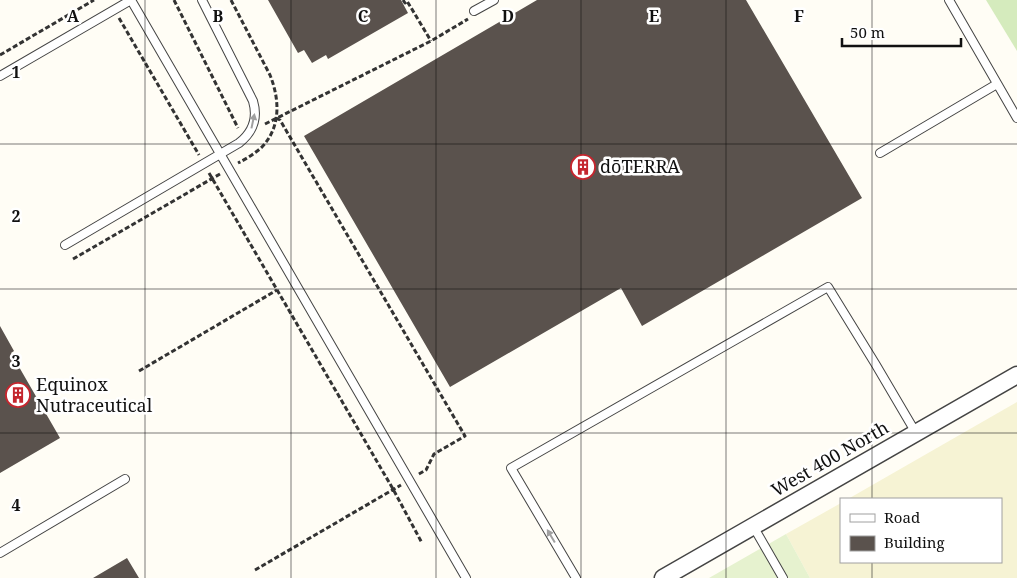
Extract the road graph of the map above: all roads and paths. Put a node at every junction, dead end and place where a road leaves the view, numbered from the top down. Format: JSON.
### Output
{"nodes":[{"id":1,"x":94,"y":0,"type":"edge"},
{"id":2,"x":131,"y":0,"type":"edge"},
{"id":3,"x":174,"y":0,"type":"edge"},
{"id":4,"x":202,"y":0,"type":"edge"},
{"id":5,"x":403,"y":0,"type":"edge"},
{"id":6,"x":494,"y":0,"type":"edge"},
{"id":7,"x":949,"y":0,"type":"edge"},
{"id":8,"x":114,"y":10,"type":"junction"},
{"id":9,"x":474,"y":11,"type":"joint"},
{"id":10,"x":431,"y":41,"type":"junction"},
{"id":11,"x":0,"y":55,"type":"edge"},
{"id":12,"x":0,"y":76,"type":"edge"},
{"id":13,"x":998,"y":84,"type":"junction"},
{"id":14,"x":276,"y":118,"type":"junction"},
{"id":15,"x":1017,"y":118,"type":"edge"},
{"id":16,"x":251,"y":131,"type":"junction"},
{"id":17,"x":244,"y":139,"type":"junction"},
{"id":18,"x":880,"y":153,"type":"dead end"},
{"id":19,"x":220,"y":154,"type":"junction"},
{"id":20,"x":252,"y":155,"type":"dead end"},
{"id":21,"x":204,"y":164,"type":"junction"},
{"id":22,"x":65,"y":245,"type":"dead end"},
{"id":23,"x":277,"y":290,"type":"junction"},
{"id":24,"x":139,"y":371,"type":"dead end"},
{"id":25,"x":1017,"y":375,"type":"edge"},
{"id":26,"x":916,"y":433,"type":"junction"},
{"id":27,"x":125,"y":480,"type":"dead end"},
{"id":28,"x":409,"y":480,"type":"junction"},
{"id":29,"x":393,"y":489,"type":"junction"},
{"id":30,"x":753,"y":526,"type":"junction"},
{"id":31,"x":422,"y":543,"type":"dead end"},
{"id":32,"x":0,"y":553,"type":"edge"},
{"id":33,"x":254,"y":570,"type":"dead end"},
{"id":34,"x":466,"y":578,"type":"edge"},
{"id":35,"x":576,"y":578,"type":"edge"},
{"id":36,"x":663,"y":578,"type":"edge"},
{"id":37,"x":783,"y":578,"type":"edge"}],
"edges":[{"from":1,"to":11,"type":"path"},
{"from":2,"to":8,"type":"lane"},
{"from":2,"to":19,"type":"lane"},
{"from":3,"to":17,"type":"path"},
{"from":16,"to":4,"type":"lane","one_way":true},
{"from":5,"to":10,"type":"path"},
{"from":6,"to":9,"type":"lane"},
{"from":7,"to":13,"type":"lane"},
{"from":8,"to":12,"type":"lane"},
{"from":8,"to":21,"type":"path"},
{"from":9,"to":10,"type":"path"},
{"from":10,"to":14,"type":"path"},
{"from":13,"to":15,"type":"lane"},
{"from":13,"to":18,"type":"lane"},
{"from":14,"to":16,"type":"path"},
{"from":14,"to":28,"type":"path"},
{"from":16,"to":17,"type":"lane"},
{"from":17,"to":19,"type":"lane"},
{"from":17,"to":20,"type":"path"},
{"from":19,"to":21,"type":"lane"},
{"from":19,"to":28,"type":"lane"},
{"from":21,"to":22,"type":"lane"},
{"from":21,"to":23,"type":"path"},
{"from":23,"to":24,"type":"path"},
{"from":23,"to":29,"type":"path"},
{"from":25,"to":26,"type":"street","name":"West 400 North"},
{"from":26,"to":30,"type":"street","name":"West 400 North"},
{"from":35,"to":26,"type":"lane","one_way":true},
{"from":27,"to":32,"type":"lane"},
{"from":28,"to":29,"type":"path"},
{"from":28,"to":34,"type":"lane"},
{"from":29,"to":31,"type":"path"},
{"from":29,"to":33,"type":"path"},
{"from":30,"to":36,"type":"street","name":"West 400 North"},
{"from":30,"to":37,"type":"lane"}]}
